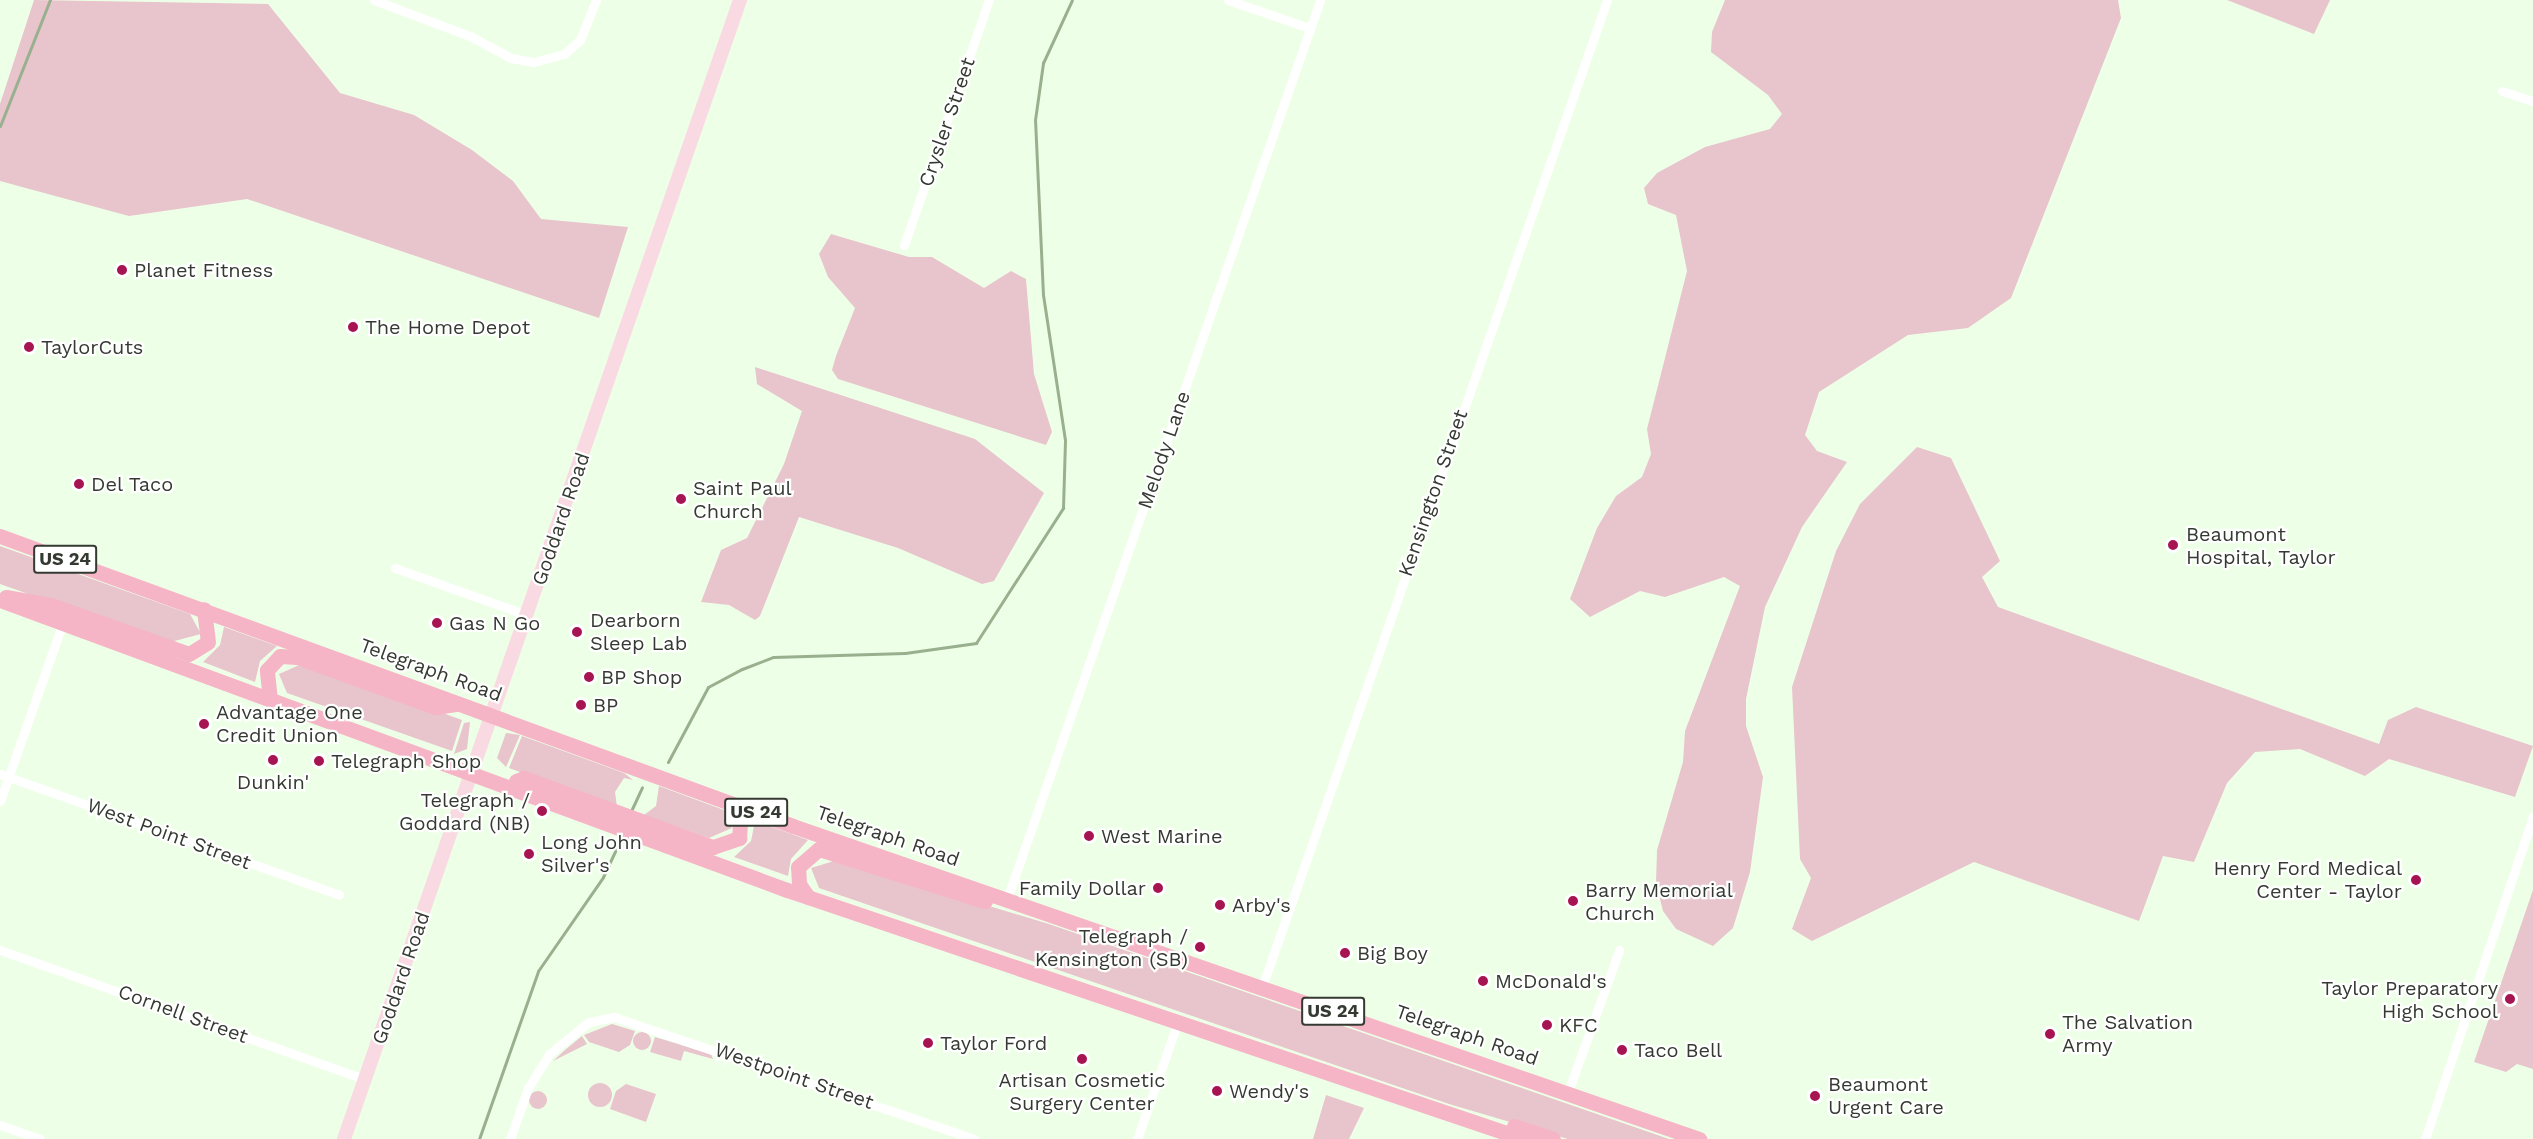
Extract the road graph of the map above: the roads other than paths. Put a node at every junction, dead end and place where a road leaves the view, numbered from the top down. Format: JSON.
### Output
{"nodes":[{"id":1,"x":374,"y":0,"type":"edge"},
{"id":2,"x":596,"y":0,"type":"edge"},
{"id":3,"x":740,"y":0,"type":"edge"},
{"id":4,"x":990,"y":0,"type":"edge"},
{"id":5,"x":1228,"y":0,"type":"edge"},
{"id":6,"x":1320,"y":0,"type":"edge"},
{"id":7,"x":1607,"y":0,"type":"edge"},
{"id":8,"x":1310,"y":28,"type":"junction"},
{"id":9,"x":2502,"y":91,"type":"dead end"},
{"id":10,"x":2533,"y":101,"type":"edge"},
{"id":11,"x":904,"y":245,"type":"dead end"},
{"id":12,"x":0,"y":536,"type":"edge"},
{"id":13,"x":395,"y":567,"type":"dead end"},
{"id":14,"x":0,"y":598,"type":"edge"},
{"id":15,"x":204,"y":609,"type":"junction"},
{"id":16,"x":527,"y":615,"type":"junction"},
{"id":17,"x":63,"y":622,"type":"junction"},
{"id":18,"x":270,"y":700,"type":"junction"},
{"id":19,"x":459,"y":703,"type":"junction"},
{"id":20,"x":492,"y":715,"type":"junction"},
{"id":21,"x":473,"y":772,"type":"junction"},
{"id":22,"x":4,"y":776,"type":"edge"},
{"id":23,"x":507,"y":783,"type":"junction"},
{"id":24,"x":0,"y":801,"type":"edge"},
{"id":25,"x":741,"y":806,"type":"junction"},
{"id":26,"x":2533,"y":817,"type":"edge"},
{"id":27,"x":339,"y":895,"type":"dead end"},
{"id":28,"x":808,"y":897,"type":"junction"},
{"id":29,"x":1007,"y":899,"type":"junction"},
{"id":30,"x":1036,"y":909,"type":"junction"},
{"id":31,"x":0,"y":950,"type":"edge"},
{"id":32,"x":1618,"y":950,"type":"dead end"},
{"id":33,"x":1262,"y":987,"type":"junction"},
{"id":34,"x":1177,"y":1024,"type":"junction"},
{"id":35,"x":365,"y":1079,"type":"junction"},
{"id":36,"x":1568,"y":1092,"type":"junction"},
{"id":37,"x":1464,"y":1120,"type":"junction"},
{"id":38,"x":0,"y":1125,"type":"edge"},
{"id":39,"x":40,"y":1139,"type":"edge"},
{"id":40,"x":344,"y":1139,"type":"edge"},
{"id":41,"x":510,"y":1139,"type":"edge"},
{"id":42,"x":974,"y":1139,"type":"edge"},
{"id":43,"x":1137,"y":1139,"type":"edge"},
{"id":44,"x":1524,"y":1139,"type":"edge"},
{"id":45,"x":1553,"y":1139,"type":"edge"},
{"id":46,"x":1699,"y":1139,"type":"edge"},
{"id":47,"x":2425,"y":1139,"type":"edge"}],
"edges":[{"from":1,"to":2,"type":"street"},
{"from":3,"to":16,"type":"main road","name":"Goddard Road"},
{"from":4,"to":11,"type":"street","name":"Crysler Street"},
{"from":5,"to":8,"type":"street"},
{"from":6,"to":8,"type":"street","name":"Melody Lane"},
{"from":7,"to":33,"type":"street","name":"Kensington Street"},
{"from":8,"to":29,"type":"street","name":"Melody Lane"},
{"from":9,"to":10,"type":"street"},
{"from":12,"to":15,"type":"main road","name":"Telegraph Road","number":"US 24"},
{"from":13,"to":16,"type":"street"},
{"from":14,"to":15,"type":"main road"},
{"from":14,"to":17,"type":"main road"},
{"from":15,"to":19,"type":"main road","name":"Telegraph Road","number":"US 24"},
{"from":16,"to":20,"type":"main road","name":"Goddard Road"},
{"from":17,"to":18,"type":"main road"},
{"from":17,"to":22,"type":"street"},
{"from":18,"to":19,"type":"main road"},
{"from":18,"to":21,"type":"main road"},
{"from":19,"to":20,"type":"main road","name":"Telegraph Road","number":"US 24"},
{"from":20,"to":21,"type":"main road","name":"Goddard Road"},
{"from":20,"to":25,"type":"main road","name":"Telegraph Road","number":"US 24"},
{"from":21,"to":23,"type":"main road"},
{"from":21,"to":35,"type":"main road","name":"Goddard Road"},
{"from":22,"to":24,"type":"street"},
{"from":22,"to":27,"type":"street","name":"West Point Street"},
{"from":23,"to":25,"type":"main road"},
{"from":23,"to":28,"type":"main road"},
{"from":25,"to":29,"type":"main road","name":"Telegraph Road","number":"US 24"},
{"from":26,"to":47,"type":"street"},
{"from":28,"to":30,"type":"main road"},
{"from":28,"to":34,"type":"main road"},
{"from":29,"to":30,"type":"main road","name":"Telegraph Road","number":"US 24"},
{"from":30,"to":33,"type":"main road","name":"Telegraph Road","number":"US 24"},
{"from":31,"to":35,"type":"street","name":"Cornell Street"},
{"from":32,"to":36,"type":"street"},
{"from":33,"to":36,"type":"main road","name":"Telegraph Road","number":"US 24"},
{"from":34,"to":37,"type":"main road"},
{"from":34,"to":43,"type":"street"},
{"from":35,"to":40,"type":"main road","name":"Goddard Road"},
{"from":36,"to":46,"type":"main road","name":"Telegraph Road","number":"US 24"},
{"from":37,"to":44,"type":"main road"},
{"from":37,"to":45,"type":"main road"},
{"from":38,"to":39,"type":"street"},
{"from":41,"to":42,"type":"street","name":"Westpoint Street"}]}
